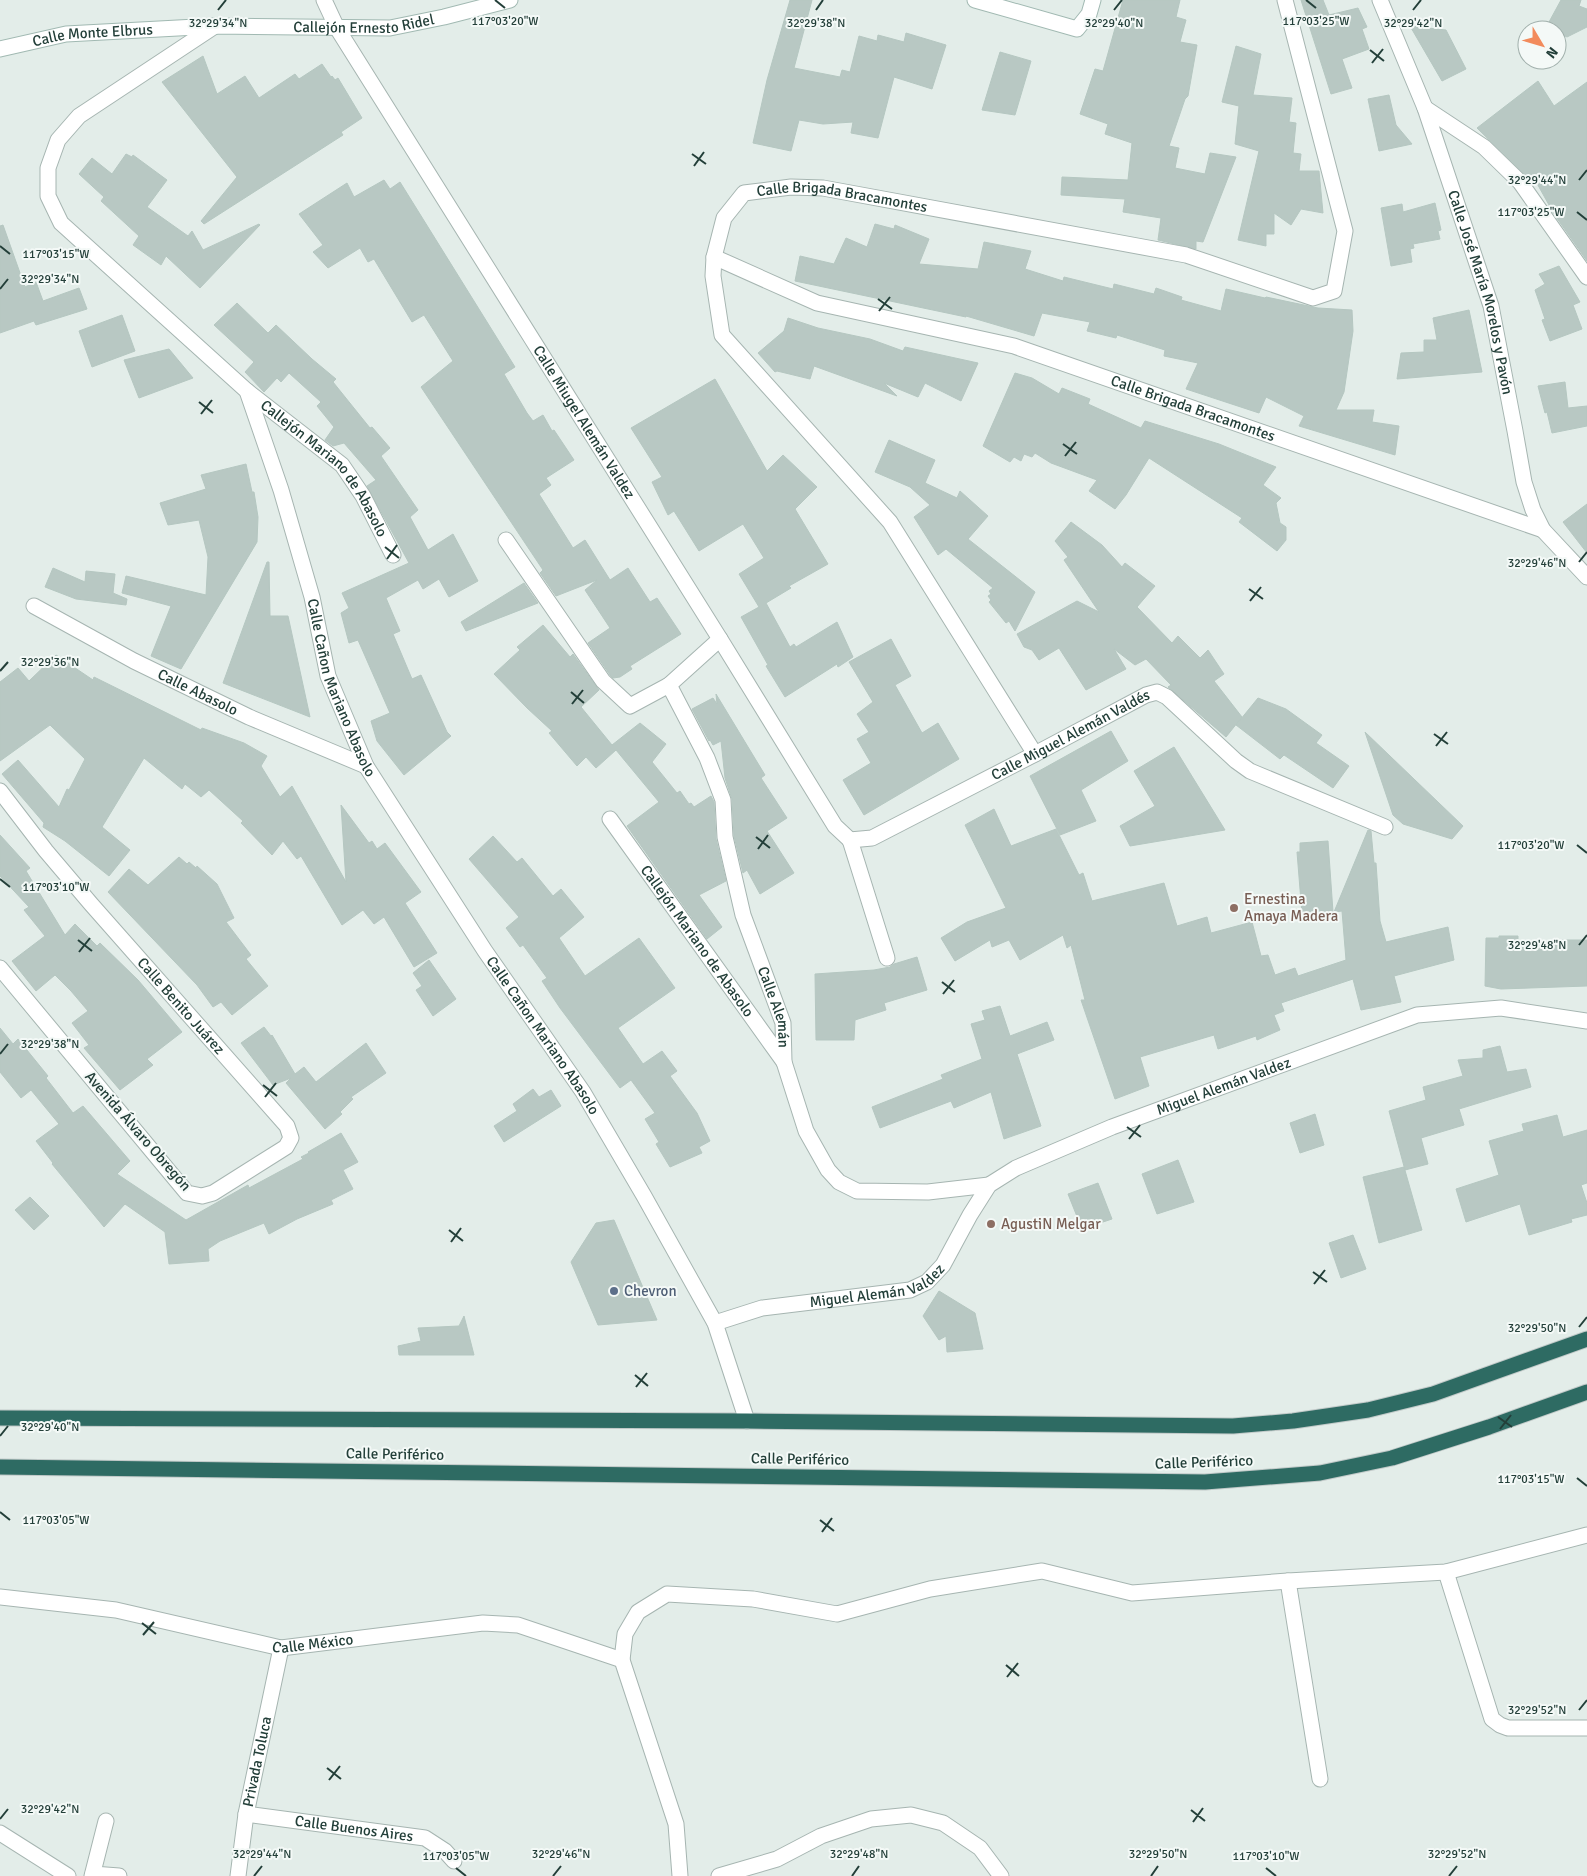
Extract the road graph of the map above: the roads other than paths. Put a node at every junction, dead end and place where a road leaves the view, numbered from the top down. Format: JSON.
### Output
{"nodes":[{"id":1,"x":324,"y":0,"type":"edge"},
{"id":2,"x":510,"y":0,"type":"edge"},
{"id":3,"x":975,"y":0,"type":"edge"},
{"id":4,"x":1093,"y":0,"type":"edge"},
{"id":5,"x":1285,"y":0,"type":"edge"},
{"id":6,"x":1380,"y":0,"type":"edge"},
{"id":7,"x":215,"y":26,"type":"junction"},
{"id":8,"x":337,"y":28,"type":"junction"},
{"id":9,"x":0,"y":50,"type":"edge"},
{"id":10,"x":1425,"y":108,"type":"junction"},
{"id":11,"x":714,"y":257,"type":"junction"},
{"id":12,"x":1587,"y":277,"type":"edge"},
{"id":13,"x":247,"y":391,"type":"junction"},
{"id":14,"x":1543,"y":530,"type":"junction"},
{"id":15,"x":506,"y":540,"type":"dead end"},
{"id":16,"x":393,"y":555,"type":"dead end"},
{"id":17,"x":1587,"y":577,"type":"edge"},
{"id":18,"x":34,"y":606,"type":"dead end"},
{"id":19,"x":720,"y":639,"type":"junction"},
{"id":20,"x":669,"y":685,"type":"junction"},
{"id":21,"x":1035,"y":754,"type":"junction"},
{"id":22,"x":366,"y":766,"type":"junction"},
{"id":23,"x":0,"y":791,"type":"edge"},
{"id":24,"x":610,"y":819,"type":"dead end"},
{"id":25,"x":1385,"y":827,"type":"dead end"},
{"id":26,"x":850,"y":840,"type":"junction"},
{"id":27,"x":886,"y":958,"type":"dead end"},
{"id":28,"x":0,"y":968,"type":"edge"},
{"id":29,"x":1587,"y":1021,"type":"edge"},
{"id":30,"x":784,"y":1062,"type":"junction"},
{"id":31,"x":989,"y":1185,"type":"junction"},
{"id":32,"x":202,"y":1196,"type":"joint"},
{"id":33,"x":715,"y":1323,"type":"junction"},
{"id":34,"x":1587,"y":1339,"type":"edge"},
{"id":35,"x":1587,"y":1392,"type":"edge"},
{"id":36,"x":0,"y":1418,"type":"edge"},
{"id":37,"x":747,"y":1421,"type":"junction"},
{"id":38,"x":0,"y":1467,"type":"edge"},
{"id":39,"x":1587,"y":1534,"type":"edge"},
{"id":40,"x":1446,"y":1572,"type":"junction"},
{"id":41,"x":1288,"y":1581,"type":"junction"},
{"id":42,"x":0,"y":1597,"type":"edge"},
{"id":43,"x":281,"y":1648,"type":"junction"},
{"id":44,"x":622,"y":1660,"type":"junction"},
{"id":45,"x":1587,"y":1728,"type":"edge"},
{"id":46,"x":1320,"y":1779,"type":"dead end"},
{"id":47,"x":246,"y":1814,"type":"junction"},
{"id":48,"x":106,"y":1821,"type":"dead end"},
{"id":49,"x":0,"y":1833,"type":"edge"},
{"id":50,"x":454,"y":1861,"type":"dead end"},
{"id":51,"x":92,"y":1875,"type":"edge"},
{"id":52,"x":68,"y":1876,"type":"edge"},
{"id":53,"x":118,"y":1876,"type":"edge"},
{"id":54,"x":238,"y":1876,"type":"edge"},
{"id":55,"x":680,"y":1876,"type":"edge"},
{"id":56,"x":719,"y":1876,"type":"edge"},
{"id":57,"x":1001,"y":1876,"type":"edge"}],
"edges":[{"from":1,"to":8,"type":"street","name":"Calle Miugel Alemán Valdez"},
{"from":2,"to":8,"type":"street","name":"Callejón Ernesto Ridel"},
{"from":3,"to":4,"type":"street"},
{"from":5,"to":11,"type":"street","name":"Calle Brigada Bracamontes"},
{"from":6,"to":10,"type":"street","name":"Calle José María Morelos y Pavón"},
{"from":7,"to":8,"type":"street","name":"Callejón Ernesto Ridel"},
{"from":7,"to":9,"type":"street","name":"Calle Monte Elbrus"},
{"from":7,"to":13,"type":"street","name":"Calle Cañon Mariano Abasolo"},
{"from":8,"to":19,"type":"street","name":"Calle Miugel Alemán Valdez"},
{"from":10,"to":12,"type":"street"},
{"from":10,"to":14,"type":"street","name":"Calle José María Morelos y Pavón"},
{"from":11,"to":14,"type":"street","name":"Calle Brigada Bracamontes"},
{"from":11,"to":21,"type":"street"},
{"from":13,"to":16,"type":"street","name":"Callejón Mariano de Abasolo"},
{"from":13,"to":22,"type":"street","name":"Calle Cañon Mariano Abasolo"},
{"from":14,"to":17,"type":"street","name":"Calle José María Morelos y Pavón"},
{"from":15,"to":20,"type":"street"},
{"from":18,"to":22,"type":"street","name":"Calle Abasolo"},
{"from":19,"to":20,"type":"street"},
{"from":19,"to":26,"type":"street","name":"Calle Miugel Alemán Valdez"},
{"from":20,"to":30,"type":"street","name":"Calle Alemán"},
{"from":21,"to":25,"type":"street","name":"Calle Miguel Alemán Valdés"},
{"from":21,"to":26,"type":"street","name":"Calle Miguel Alemán Valdés"},
{"from":22,"to":33,"type":"street","name":"Calle Cañon Mariano Abasolo"},
{"from":23,"to":32,"type":"street","name":"Calle Benito Juárez"},
{"from":24,"to":30,"type":"street","name":"Callejón Mariano de Abasolo"},
{"from":26,"to":27,"type":"street"},
{"from":28,"to":32,"type":"street","name":"Avenida Álvaro Obregón"},
{"from":29,"to":31,"type":"street","name":"Miguel Alemán Valdez"},
{"from":30,"to":31,"type":"street","name":"Calle Alemán"},
{"from":31,"to":33,"type":"street","name":"Miguel Alemán Valdez"},
{"from":33,"to":37,"type":"street","name":"Calle Cañon Mariano Abasolo"},
{"from":34,"to":37,"type":"highway"},
{"from":35,"to":38,"type":"highway","name":"Calle Periférico"},
{"from":36,"to":37,"type":"highway"},
{"from":39,"to":40,"type":"street"},
{"from":40,"to":41,"type":"street"},
{"from":40,"to":45,"type":"street"},
{"from":41,"to":44,"type":"street"},
{"from":41,"to":46,"type":"street"},
{"from":42,"to":43,"type":"street","name":"Calle México"},
{"from":43,"to":44,"type":"street","name":"Calle México"},
{"from":43,"to":47,"type":"street","name":"Privada Toluca"},
{"from":44,"to":55,"type":"street"},
{"from":47,"to":50,"type":"street","name":"Calle Buenos Aires"},
{"from":47,"to":54,"type":"street","name":"Privada Toluca"},
{"from":48,"to":51,"type":"street"},
{"from":49,"to":52,"type":"street"},
{"from":51,"to":53,"type":"street"},
{"from":56,"to":57,"type":"street"}]}
